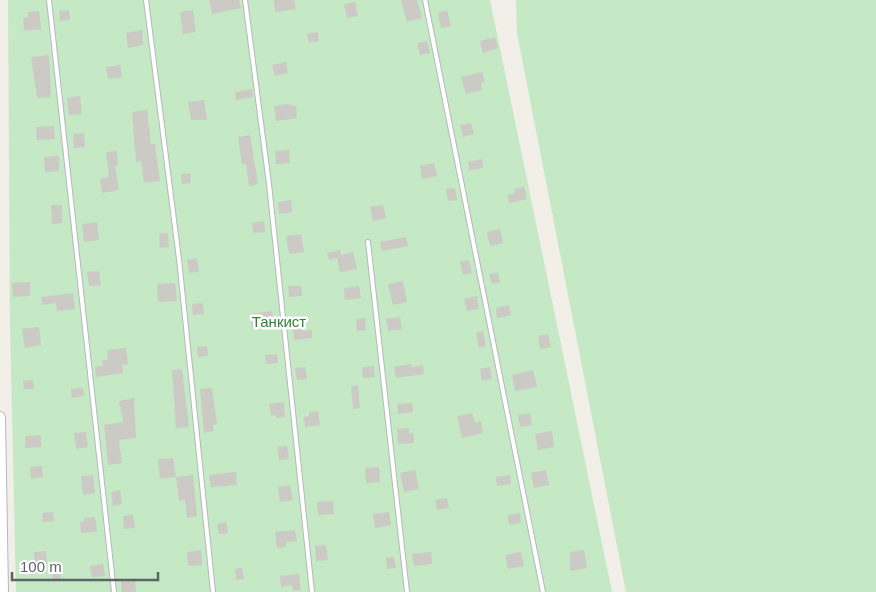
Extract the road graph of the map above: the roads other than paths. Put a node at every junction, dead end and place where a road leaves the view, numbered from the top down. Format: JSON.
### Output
{"nodes":[{"id":1,"x":49,"y":0,"type":"edge"},
{"id":2,"x":146,"y":0,"type":"edge"},
{"id":3,"x":245,"y":0,"type":"edge"},
{"id":4,"x":425,"y":0,"type":"edge"},
{"id":5,"x":368,"y":242,"type":"dead end"},
{"id":6,"x":0,"y":417,"type":"edge"},
{"id":7,"x":0,"y":450,"type":"edge"},
{"id":8,"x":3,"y":592,"type":"edge"},
{"id":9,"x":114,"y":592,"type":"edge"},
{"id":10,"x":213,"y":592,"type":"edge"},
{"id":11,"x":312,"y":592,"type":"edge"},
{"id":12,"x":407,"y":592,"type":"edge"},
{"id":13,"x":542,"y":592,"type":"edge"}],
"edges":[{"from":1,"to":9,"type":"lane"},
{"from":2,"to":10,"type":"lane"},
{"from":3,"to":11,"type":"lane"},
{"from":4,"to":13,"type":"lane"},
{"from":5,"to":12,"type":"lane"},
{"from":6,"to":7,"type":"street"},
{"from":7,"to":8,"type":"street"}]}
